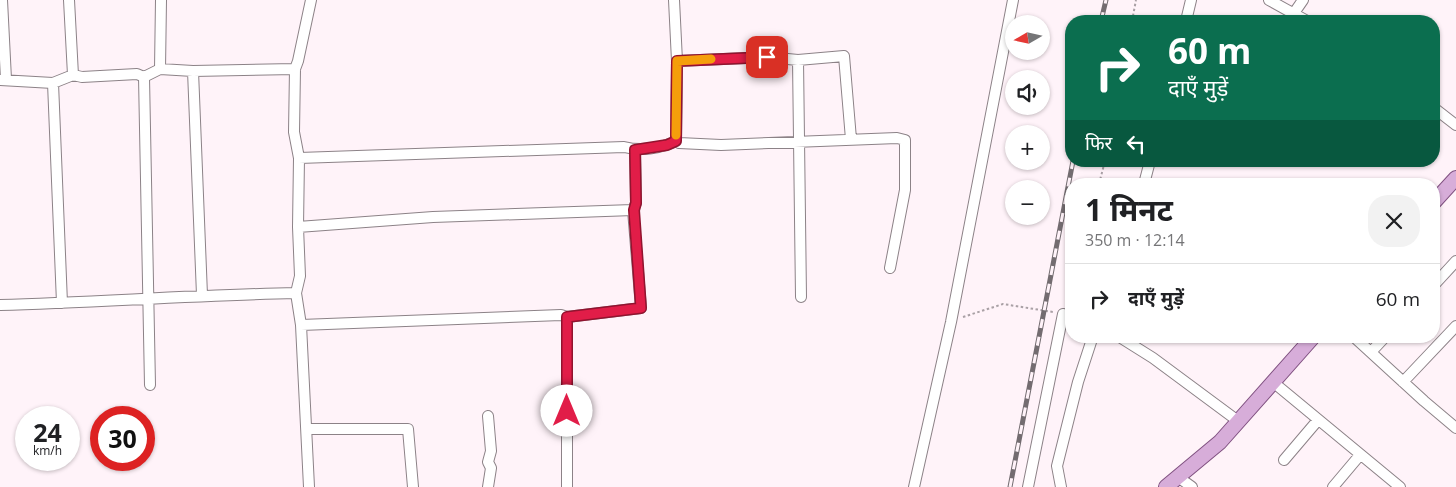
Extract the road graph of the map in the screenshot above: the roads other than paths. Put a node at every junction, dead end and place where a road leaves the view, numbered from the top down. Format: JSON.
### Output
{"nodes":[{"id":1,"x":2,"y":0,"type":"edge"},
{"id":2,"x":69,"y":0,"type":"edge"},
{"id":3,"x":161,"y":0,"type":"edge"},
{"id":4,"x":311,"y":0,"type":"edge"},
{"id":5,"x":674,"y":0,"type":"edge"},
{"id":6,"x":1013,"y":0,"type":"edge"},
{"id":7,"x":1192,"y":0,"type":"edge"},
{"id":8,"x":1268,"y":0,"type":"edge"},
{"id":9,"x":1304,"y":0,"type":"edge"},
{"id":10,"x":1294,"y":14,"type":"joint"},
{"id":11,"x":1188,"y":15,"type":"edge"},
{"id":12,"x":798,"y":60,"type":"junction"},
{"id":13,"x":677,"y":61,"type":"junction"},
{"id":14,"x":160,"y":69,"type":"junction"},
{"id":15,"x":295,"y":69,"type":"junction"},
{"id":16,"x":193,"y":72,"type":"junction"},
{"id":17,"x":73,"y":75,"type":"junction"},
{"id":18,"x":144,"y":77,"type":"junction"},
{"id":19,"x":3,"y":80,"type":"edge"},
{"id":20,"x":53,"y":83,"type":"junction"},
{"id":21,"x":1440,"y":113,"type":"edge"},
{"id":22,"x":1456,"y":125,"type":"edge"},
{"id":23,"x":850,"y":139,"type":"junction"},
{"id":24,"x":676,"y":141,"type":"junction"},
{"id":25,"x":799,"y":143,"type":"junction"},
{"id":26,"x":635,"y":150,"type":"junction"},
{"id":27,"x":298,"y":158,"type":"junction"},
{"id":28,"x":1456,"y":178,"type":"edge"},
{"id":29,"x":1440,"y":195,"type":"edge"},
{"id":30,"x":634,"y":210,"type":"junction"},
{"id":31,"x":298,"y":227,"type":"junction"},
{"id":32,"x":1456,"y":261,"type":"edge"},
{"id":33,"x":890,"y":268,"type":"dead end"},
{"id":34,"x":1440,"y":278,"type":"edge"},
{"id":35,"x":296,"y":293,"type":"junction"},
{"id":36,"x":202,"y":295,"type":"junction"},
{"id":37,"x":801,"y":297,"type":"dead end"},
{"id":38,"x":149,"y":299,"type":"junction"},
{"id":39,"x":62,"y":303,"type":"junction"},
{"id":40,"x":0,"y":305,"type":"edge"},
{"id":41,"x":567,"y":317,"type":"junction"},
{"id":42,"x":302,"y":325,"type":"junction"},
{"id":43,"x":1456,"y":326,"type":"edge"},
{"id":44,"x":1065,"y":328,"type":"edge"},
{"id":45,"x":1091,"y":343,"type":"edge"},
{"id":46,"x":1129,"y":343,"type":"edge"},
{"id":47,"x":1308,"y":343,"type":"edge"},
{"id":48,"x":1361,"y":343,"type":"edge"},
{"id":49,"x":1379,"y":343,"type":"edge"},
{"id":50,"x":1440,"y":343,"type":"edge"},
{"id":51,"x":1440,"y":343,"type":"edge"},
{"id":52,"x":1371,"y":352,"type":"junction"},
{"id":53,"x":1273,"y":382,"type":"junction"},
{"id":54,"x":1403,"y":382,"type":"junction"},
{"id":55,"x":150,"y":385,"type":"dead end"},
{"id":56,"x":488,"y":416,"type":"dead end"},
{"id":57,"x":1318,"y":420,"type":"junction"},
{"id":58,"x":1238,"y":421,"type":"junction"},
{"id":59,"x":1456,"y":428,"type":"edge"},
{"id":60,"x":307,"y":429,"type":"junction"},
{"id":61,"x":1360,"y":455,"type":"junction"},
{"id":62,"x":1284,"y":460,"type":"dead end"},
{"id":63,"x":1178,"y":477,"type":"junction"},
{"id":64,"x":309,"y":487,"type":"edge"},
{"id":65,"x":413,"y":487,"type":"edge"},
{"id":66,"x":488,"y":487,"type":"edge"},
{"id":67,"x":567,"y":487,"type":"edge"},
{"id":68,"x":914,"y":487,"type":"edge"},
{"id":69,"x":1028,"y":487,"type":"edge"},
{"id":70,"x":1060,"y":487,"type":"edge"},
{"id":71,"x":1166,"y":487,"type":"edge"},
{"id":72,"x":1192,"y":487,"type":"edge"},
{"id":73,"x":1333,"y":487,"type":"edge"},
{"id":74,"x":1400,"y":487,"type":"edge"}],
"edges":[{"from":1,"to":19,"type":"street"},
{"from":2,"to":17,"type":"street"},
{"from":3,"to":14,"type":"street"},
{"from":4,"to":15,"type":"street"},
{"from":5,"to":13,"type":"street"},
{"from":6,"to":68,"type":"street"},
{"from":7,"to":11,"type":"street"},
{"from":8,"to":10,"type":"street"},
{"from":9,"to":10,"type":"street"},
{"from":12,"to":13,"type":"street"},
{"from":12,"to":23,"type":"street"},
{"from":12,"to":25,"type":"street"},
{"from":13,"to":24,"type":"street"},
{"from":14,"to":16,"type":"street"},
{"from":14,"to":18,"type":"street"},
{"from":15,"to":16,"type":"street"},
{"from":15,"to":27,"type":"street"},
{"from":16,"to":36,"type":"street"},
{"from":17,"to":18,"type":"street"},
{"from":17,"to":20,"type":"street"},
{"from":18,"to":38,"type":"street"},
{"from":19,"to":20,"type":"street"},
{"from":20,"to":39,"type":"street"},
{"from":21,"to":22,"type":"street"},
{"from":23,"to":25,"type":"street"},
{"from":23,"to":33,"type":"street"},
{"from":24,"to":25,"type":"street"},
{"from":24,"to":26,"type":"street"},
{"from":25,"to":37,"type":"street"},
{"from":26,"to":27,"type":"street"},
{"from":26,"to":30,"type":"street"},
{"from":27,"to":31,"type":"street"},
{"from":28,"to":29,"type":"main road"},
{"from":30,"to":31,"type":"street"},
{"from":30,"to":41,"type":"street"},
{"from":31,"to":35,"type":"street"},
{"from":32,"to":34,"type":"street"},
{"from":35,"to":36,"type":"street"},
{"from":35,"to":42,"type":"street"},
{"from":36,"to":38,"type":"street"},
{"from":38,"to":39,"type":"street"},
{"from":38,"to":55,"type":"street"},
{"from":39,"to":40,"type":"street"},
{"from":41,"to":42,"type":"street"},
{"from":41,"to":67,"type":"street"},
{"from":42,"to":60,"type":"street"},
{"from":43,"to":50,"type":"street"},
{"from":44,"to":69,"type":"street"},
{"from":45,"to":70,"type":"street"},
{"from":46,"to":58,"type":"street"},
{"from":47,"to":53,"type":"main road"},
{"from":48,"to":52,"type":"street"},
{"from":49,"to":52,"type":"street"},
{"from":51,"to":54,"type":"street"},
{"from":52,"to":54,"type":"street"},
{"from":53,"to":57,"type":"street"},
{"from":53,"to":58,"type":"main road"},
{"from":54,"to":59,"type":"street"},
{"from":56,"to":66,"type":"street"},
{"from":57,"to":61,"type":"street"},
{"from":57,"to":62,"type":"street"},
{"from":58,"to":63,"type":"main road"},
{"from":60,"to":64,"type":"street"},
{"from":60,"to":65,"type":"street"},
{"from":61,"to":73,"type":"street"},
{"from":61,"to":74,"type":"street"},
{"from":63,"to":71,"type":"main road"},
{"from":63,"to":72,"type":"street"}]}
